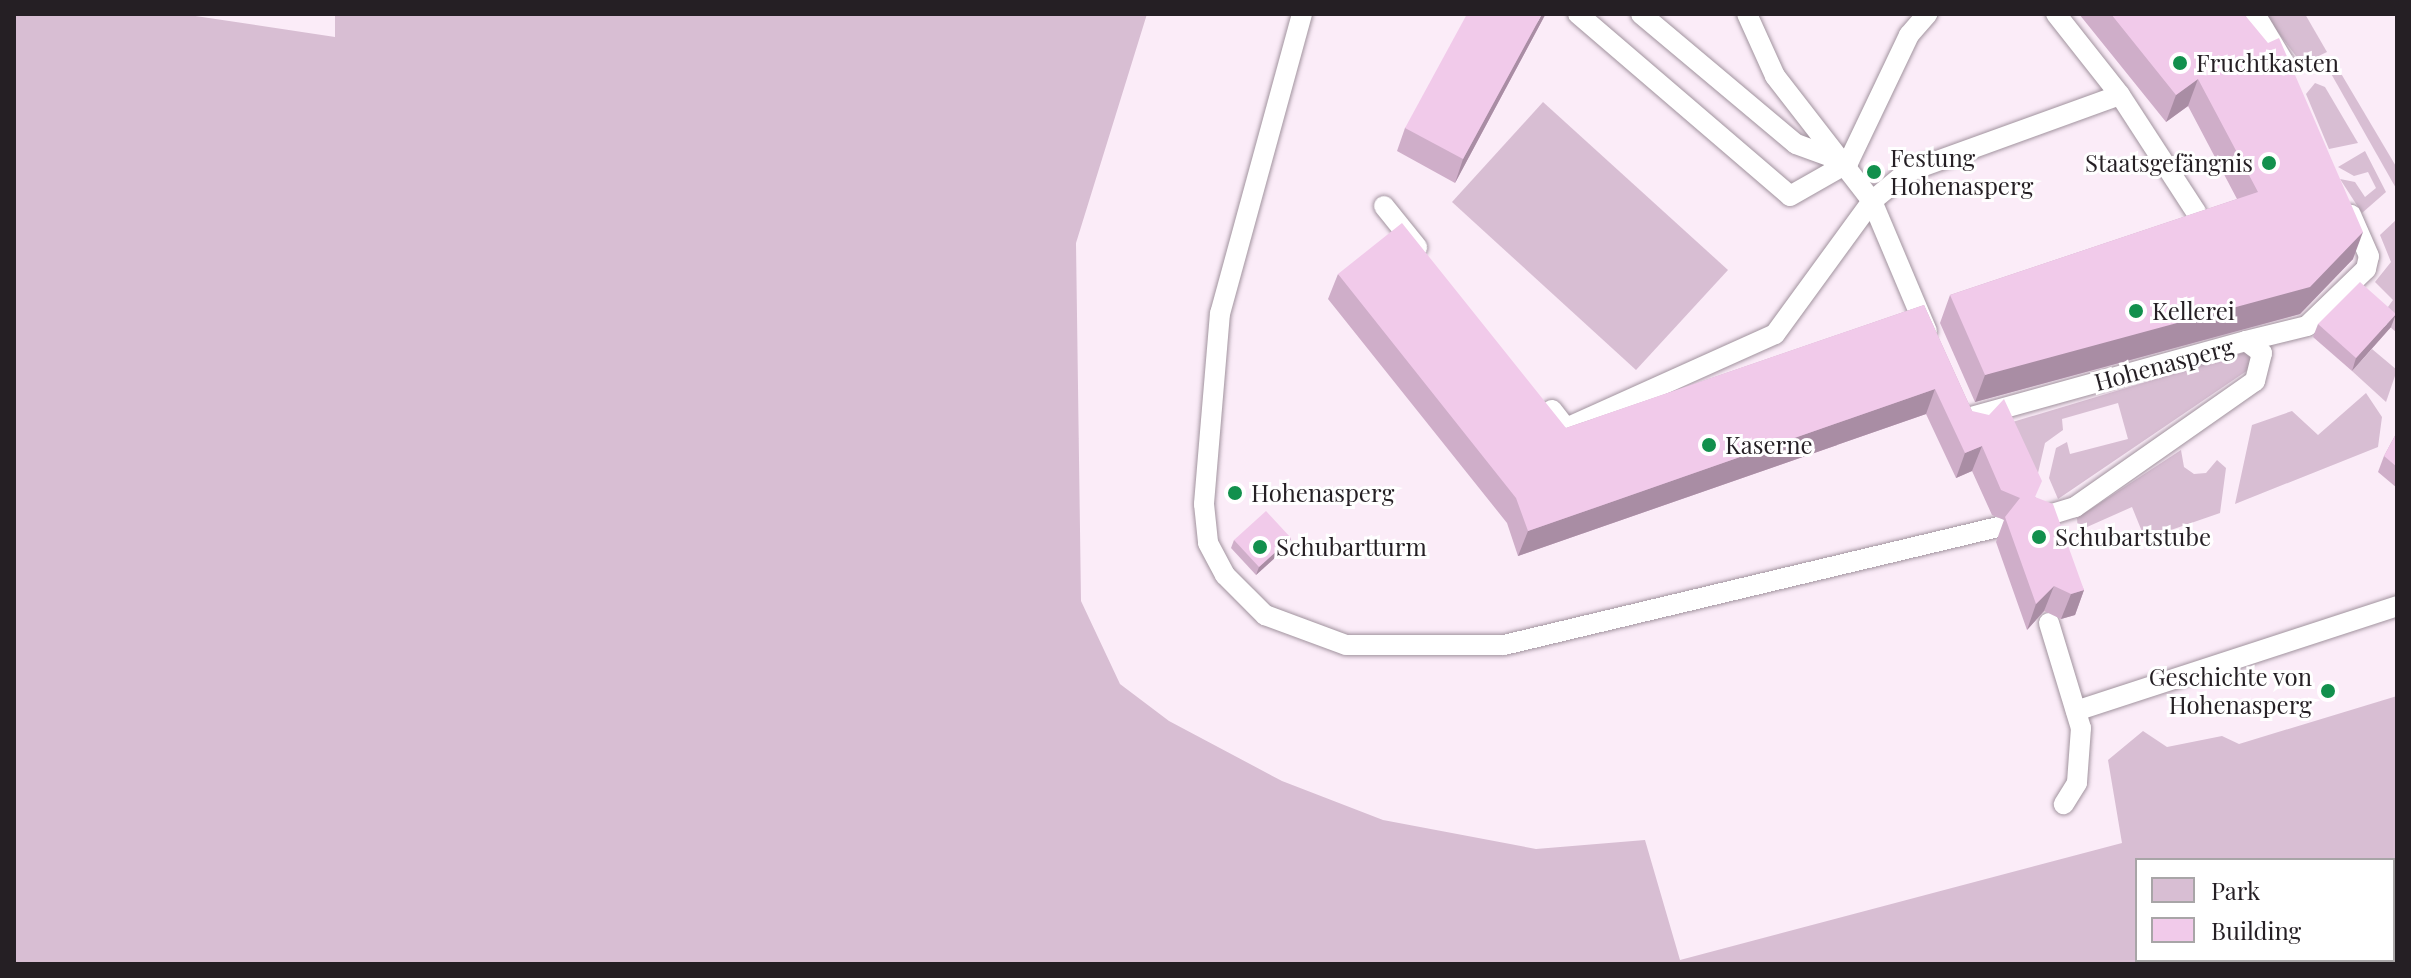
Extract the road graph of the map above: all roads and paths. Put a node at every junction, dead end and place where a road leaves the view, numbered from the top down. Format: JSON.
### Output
{"nodes":[{"id":1,"x":1302,"y":14,"type":"edge"},
{"id":2,"x":1578,"y":14,"type":"edge"},
{"id":3,"x":1641,"y":14,"type":"edge"},
{"id":4,"x":1747,"y":14,"type":"edge"},
{"id":5,"x":1902,"y":14,"type":"edge"},
{"id":6,"x":1927,"y":14,"type":"edge"},
{"id":7,"x":2056,"y":14,"type":"edge"},
{"id":8,"x":2255,"y":14,"type":"edge"},
{"id":9,"x":1909,"y":35,"type":"junction"},
{"id":10,"x":2293,"y":81,"type":"edge"},
{"id":11,"x":2120,"y":95,"type":"junction"},
{"id":12,"x":1848,"y":163,"type":"junction"},
{"id":13,"x":2339,"y":188,"type":"edge"},
{"id":14,"x":1872,"y":201,"type":"junction"},
{"id":15,"x":1384,"y":206,"type":"dead end"},
{"id":16,"x":2196,"y":212,"type":"edge"},
{"id":17,"x":1435,"y":268,"type":"edge"},
{"id":18,"x":2246,"y":341,"type":"junction"},
{"id":19,"x":1936,"y":348,"type":"edge"},
{"id":20,"x":1955,"y":390,"type":"edge"},
{"id":21,"x":1536,"y":391,"type":"edge"},
{"id":22,"x":2038,"y":518,"type":"edge"},
{"id":23,"x":1998,"y":527,"type":"dead end"},
{"id":24,"x":2397,"y":606,"type":"edge"},
{"id":25,"x":2049,"y":623,"type":"edge"},
{"id":26,"x":2073,"y":704,"type":"junction"},
{"id":27,"x":2064,"y":804,"type":"dead end"}],
"edges":[{"from":1,"to":23,"type":"lane"},
{"from":2,"to":12,"type":"lane"},
{"from":3,"to":12,"type":"lane"},
{"from":4,"to":12,"type":"lane"},
{"from":5,"to":9,"type":"lane"},
{"from":6,"to":9,"type":"lane"},
{"from":7,"to":11,"type":"lane"},
{"from":8,"to":10,"type":"lane"},
{"from":9,"to":12,"type":"lane"},
{"from":11,"to":14,"type":"lane"},
{"from":11,"to":16,"type":"lane"},
{"from":12,"to":14,"type":"lane"},
{"from":13,"to":18,"type":"lane"},
{"from":14,"to":19,"type":"lane"},
{"from":14,"to":21,"type":"lane"},
{"from":15,"to":17,"type":"lane"},
{"from":18,"to":20,"type":"lane","name":"Hohenasperg"},
{"from":18,"to":22,"type":"lane","name":"Hohenasperg"},
{"from":24,"to":26,"type":"lane"},
{"from":25,"to":26,"type":"lane"},
{"from":26,"to":27,"type":"lane"}]}
